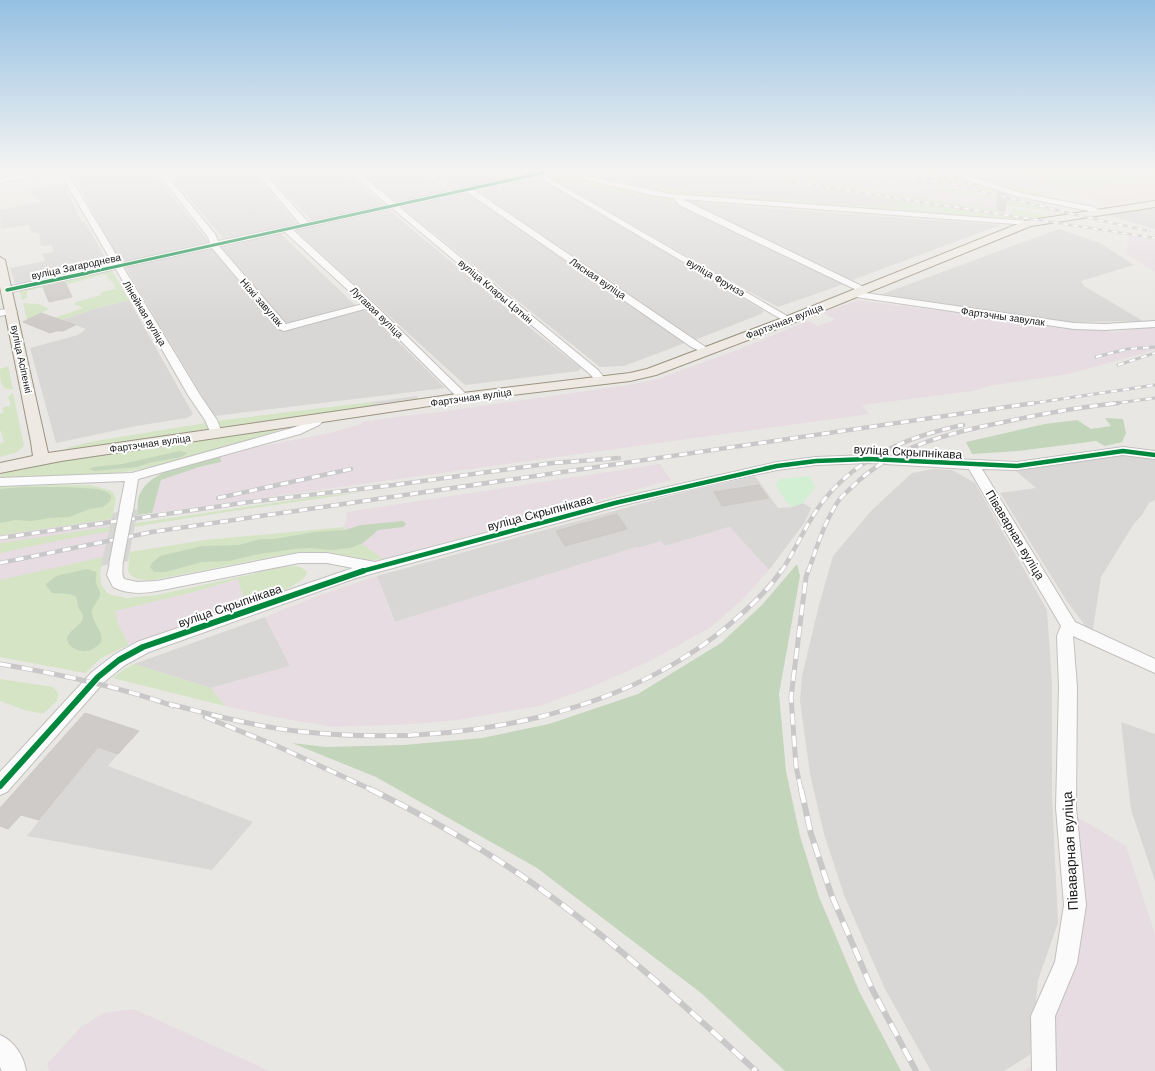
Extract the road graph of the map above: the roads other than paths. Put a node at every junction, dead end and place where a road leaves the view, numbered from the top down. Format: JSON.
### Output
{"nodes":[{"id":1,"x":92,"y":222,"type":"edge"},
{"id":2,"x":201,"y":222,"type":"edge"},
{"id":3,"x":303,"y":222,"type":"edge"},
{"id":4,"x":320,"y":222,"type":"edge"},
{"id":5,"x":412,"y":222,"type":"edge"},
{"id":6,"x":516,"y":222,"type":"edge"},
{"id":7,"x":624,"y":222,"type":"edge"},
{"id":8,"x":719,"y":222,"type":"edge"},
{"id":9,"x":1016,"y":222,"type":"edge"},
{"id":10,"x":1035,"y":222,"type":"edge"},
{"id":11,"x":1029,"y":223,"type":"junction"},
{"id":12,"x":306,"y":225,"type":"junction"},
{"id":13,"x":287,"y":229,"type":"junction"},
{"id":14,"x":214,"y":245,"type":"junction"},
{"id":15,"x":0,"y":260,"type":"edge"},
{"id":16,"x":117,"y":266,"type":"junction"},
{"id":17,"x":7,"y":290,"type":"junction"},
{"id":18,"x":857,"y":292,"type":"junction"},
{"id":19,"x":370,"y":305,"type":"junction"},
{"id":20,"x":6,"y":312,"type":"edge"},
{"id":21,"x":789,"y":320,"type":"junction"},
{"id":22,"x":1155,"y":324,"type":"edge"},
{"id":23,"x":707,"y":351,"type":"junction"},
{"id":24,"x":601,"y":380,"type":"junction"},
{"id":25,"x":463,"y":397,"type":"junction"},
{"id":26,"x":320,"y":418,"type":"junction"},
{"id":27,"x":216,"y":433,"type":"junction"},
{"id":28,"x":1155,"y":455,"type":"edge"},
{"id":29,"x":42,"y":459,"type":"junction"},
{"id":30,"x":973,"y":465,"type":"junction"},
{"id":31,"x":0,"y":468,"type":"edge"},
{"id":32,"x":132,"y":477,"type":"junction"},
{"id":33,"x":0,"y":482,"type":"edge"},
{"id":34,"x":309,"y":558,"type":"junction"},
{"id":35,"x":378,"y":568,"type":"junction"},
{"id":36,"x":312,"y":588,"type":"junction"},
{"id":37,"x":1069,"y":626,"type":"junction"},
{"id":38,"x":1155,"y":666,"type":"edge"},
{"id":39,"x":0,"y":786,"type":"edge"},
{"id":40,"x":0,"y":1047,"type":"edge"},
{"id":41,"x":14,"y":1071,"type":"edge"},
{"id":42,"x":1044,"y":1071,"type":"edge"}],
"edges":[{"from":1,"to":16,"type":"street","name":"Лінейная вуліца"},
{"from":2,"to":14,"type":"street"},
{"from":3,"to":12,"type":"street"},
{"from":4,"to":12,"type":"street","name":"вуліца Загароднева"},
{"from":5,"to":24,"type":"street","name":"вуліца Клары Цэткін"},
{"from":6,"to":23,"type":"street","name":"Лясная вуліца"},
{"from":7,"to":21,"type":"street","name":"вуліца Фрунзэ"},
{"from":8,"to":18,"type":"street","name":"Фартэчны завулак"},
{"from":9,"to":11,"type":"street"},
{"from":10,"to":11,"type":"main road","name":"Фартэчная вуліца"},
{"from":11,"to":18,"type":"main road","name":"Фартэчная вуліца"},
{"from":12,"to":13,"type":"street","name":"вуліца Загароднева"},
{"from":13,"to":14,"type":"street","name":"вуліца Загароднева"},
{"from":13,"to":19,"type":"street","name":"Лугавая вуліца"},
{"from":14,"to":16,"type":"street","name":"вуліца Загароднева"},
{"from":14,"to":19,"type":"street","name":"Нізкі завулак"},
{"from":15,"to":17,"type":"main road","name":"вуліца Асіпенкі"},
{"from":16,"to":17,"type":"street","name":"вуліца Загароднева"},
{"from":16,"to":27,"type":"street","name":"Лінейная вуліца"},
{"from":17,"to":20,"type":"main road","name":"вуліца Асіпенкі"},
{"from":18,"to":21,"type":"main road","name":"Фартэчная вуліца"},
{"from":18,"to":22,"type":"street","name":"Фартэчны завулак"},
{"from":19,"to":25,"type":"street","name":"Лугавая вуліца"},
{"from":20,"to":29,"type":"main road","name":"вуліца Асіпенкі"},
{"from":21,"to":23,"type":"main road","name":"Фартэчная вуліца"},
{"from":23,"to":24,"type":"main road","name":"Фартэчная вуліца"},
{"from":24,"to":25,"type":"main road","name":"Фартэчная вуліца"},
{"from":25,"to":26,"type":"main road","name":"Фартэчная вуліца"},
{"from":26,"to":27,"type":"main road","name":"Фартэчная вуліца"},
{"from":26,"to":32,"type":"street"},
{"from":27,"to":29,"type":"main road","name":"Фартэчная вуліца"},
{"from":28,"to":30,"type":"street","name":"вуліца Скрыпнікава"},
{"from":29,"to":31,"type":"main road","name":"Фартэчная вуліца"},
{"from":30,"to":35,"type":"street","name":"вуліца Скрыпнікава"},
{"from":30,"to":37,"type":"street","name":"Піваварная вуліца"},
{"from":32,"to":33,"type":"street"},
{"from":32,"to":34,"type":"street","bridge":true},
{"from":34,"to":35,"type":"street"},
{"from":34,"to":36,"type":"street"},
{"from":35,"to":36,"type":"street","name":"вуліца Скрыпнікава"},
{"from":36,"to":39,"type":"street","name":"вуліца Скрыпнікава"},
{"from":37,"to":38,"type":"street"},
{"from":37,"to":42,"type":"street","name":"Піваварная вуліца"},
{"from":40,"to":41,"type":"street"}]}
